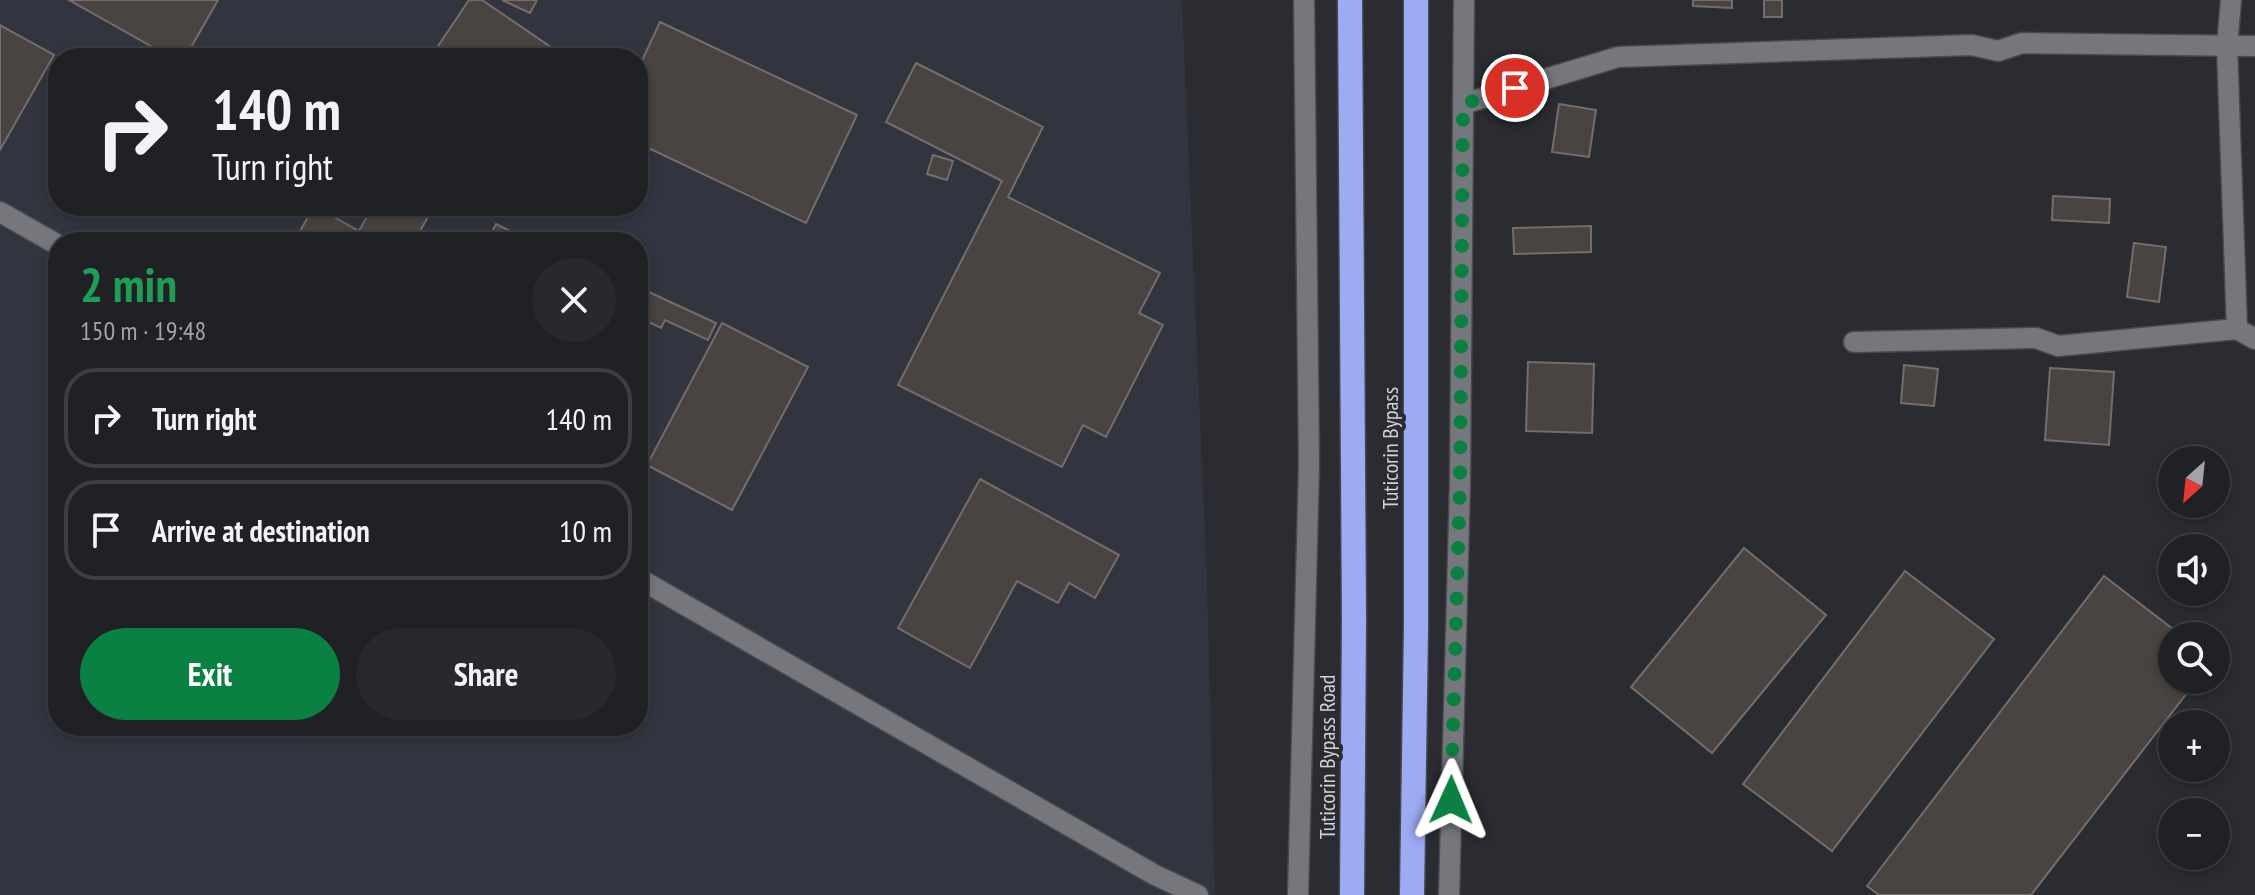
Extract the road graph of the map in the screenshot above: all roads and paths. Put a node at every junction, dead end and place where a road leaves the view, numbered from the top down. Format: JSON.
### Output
{"nodes":[{"id":1,"x":1304,"y":0,"type":"edge"},
{"id":2,"x":1350,"y":0,"type":"edge"},
{"id":3,"x":1416,"y":0,"type":"edge"},
{"id":4,"x":1464,"y":0,"type":"edge"},
{"id":5,"x":2231,"y":0,"type":"edge"},
{"id":6,"x":2255,"y":46,"type":"edge"},
{"id":7,"x":2227,"y":47,"type":"junction"},
{"id":8,"x":1463,"y":104,"type":"junction"},
{"id":9,"x":0,"y":212,"type":"edge"},
{"id":10,"x":48,"y":239,"type":"edge"},
{"id":11,"x":2246,"y":334,"type":"edge"},
{"id":12,"x":1854,"y":342,"type":"dead end"},
{"id":13,"x":648,"y":584,"type":"edge"},
{"id":14,"x":1354,"y":620,"type":"joint"},
{"id":15,"x":1198,"y":895,"type":"edge"},
{"id":16,"x":1298,"y":895,"type":"edge"},
{"id":17,"x":1352,"y":895,"type":"edge"},
{"id":18,"x":1412,"y":895,"type":"edge"},
{"id":19,"x":1449,"y":895,"type":"edge"}],
"edges":[{"from":1,"to":16,"type":"street"},
{"from":2,"to":14,"type":"highway","name":"Tuticorin Bypass"},
{"from":3,"to":18,"type":"highway","name":"Tuticorin Bypass"},
{"from":4,"to":8,"type":"street"},
{"from":5,"to":7,"type":"street"},
{"from":6,"to":7,"type":"street"},
{"from":7,"to":8,"type":"street"},
{"from":7,"to":11,"type":"street"},
{"from":8,"to":19,"type":"street"},
{"from":9,"to":10,"type":"street"},
{"from":11,"to":12,"type":"street"},
{"from":13,"to":15,"type":"street"},
{"from":14,"to":17,"type":"highway","name":"Tuticorin Bypass Road"}]}
